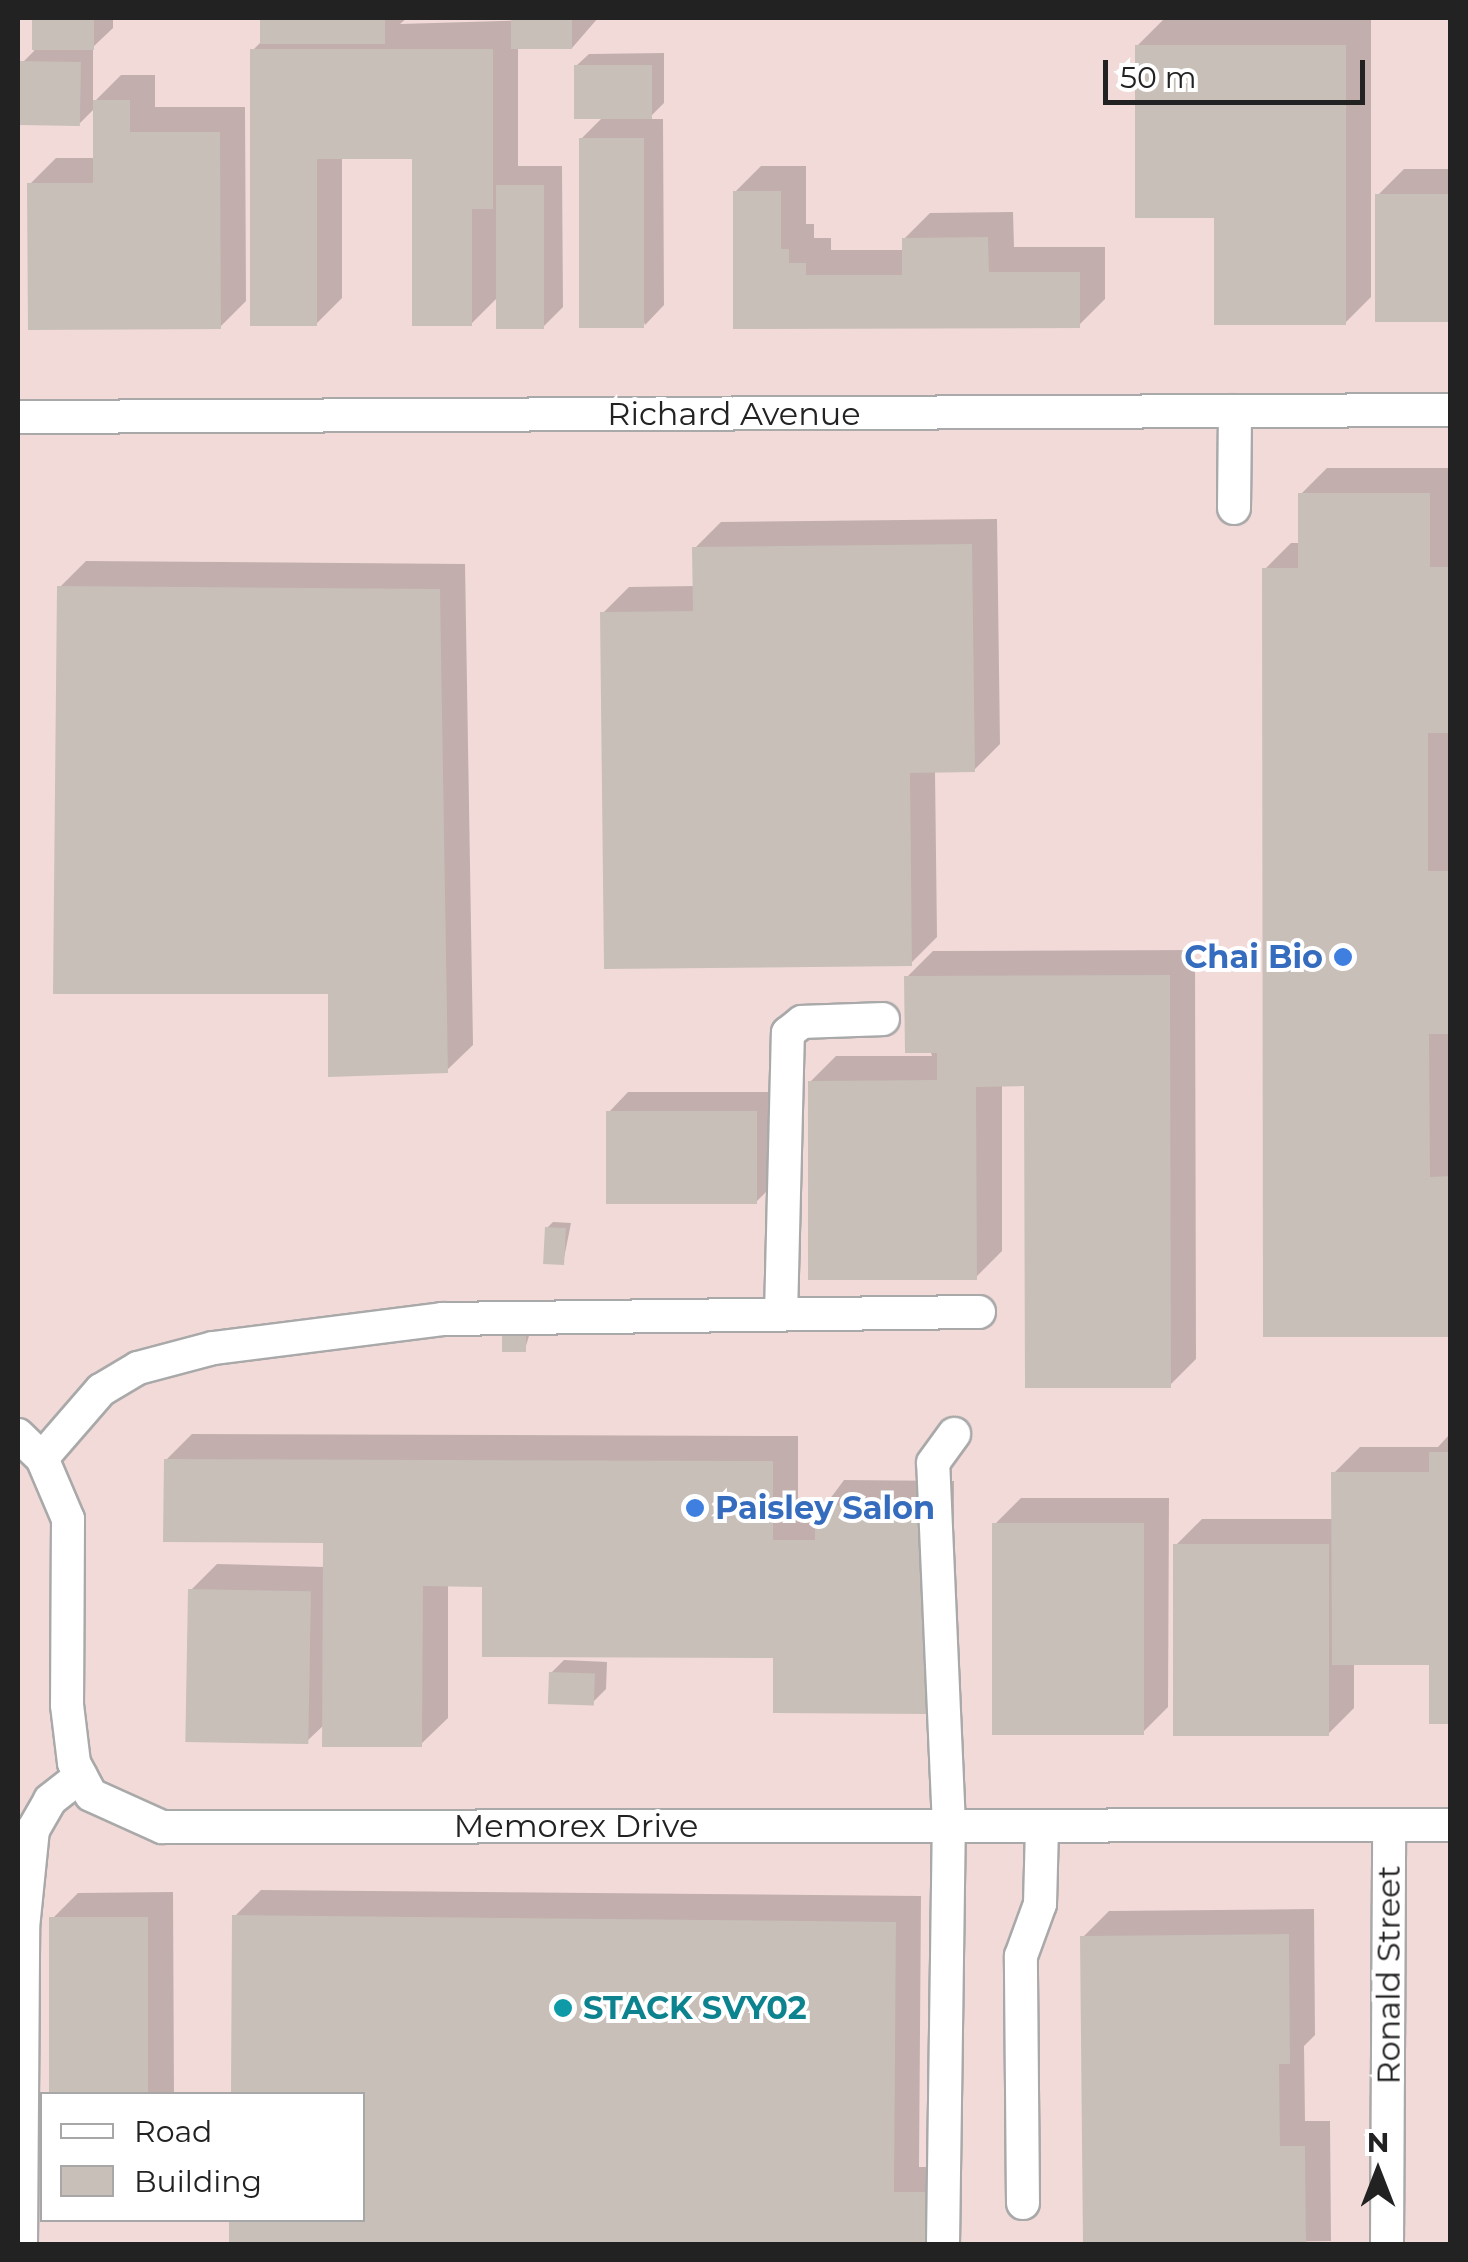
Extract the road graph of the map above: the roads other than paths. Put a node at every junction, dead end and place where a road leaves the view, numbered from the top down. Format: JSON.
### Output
{"nodes":[{"id":1,"x":1450,"y":410,"type":"edge"},
{"id":2,"x":1235,"y":411,"type":"junction"},
{"id":3,"x":18,"y":417,"type":"edge"},
{"id":4,"x":1234,"y":508,"type":"dead end"},
{"id":5,"x":883,"y":1019,"type":"dead end"},
{"id":6,"x":979,"y":1312,"type":"dead end"},
{"id":7,"x":781,"y":1315,"type":"junction"},
{"id":8,"x":18,"y":1434,"type":"edge"},
{"id":9,"x":954,"y":1434,"type":"dead end"},
{"id":10,"x":42,"y":1458,"type":"junction"},
{"id":11,"x":81,"y":1776,"type":"junction"},
{"id":12,"x":1450,"y":1825,"type":"edge"},
{"id":13,"x":949,"y":1826,"type":"junction"},
{"id":14,"x":1042,"y":1826,"type":"junction"},
{"id":15,"x":1390,"y":1826,"type":"junction"},
{"id":16,"x":1023,"y":2204,"type":"dead end"},
{"id":17,"x":21,"y":2244,"type":"edge"},
{"id":18,"x":943,"y":2244,"type":"edge"},
{"id":19,"x":1388,"y":2244,"type":"edge"}],
"edges":[{"from":1,"to":2,"type":"street","name":"Richard Avenue"},
{"from":2,"to":3,"type":"street","name":"Richard Avenue"},
{"from":2,"to":4,"type":"street"},
{"from":5,"to":7,"type":"street"},
{"from":6,"to":7,"type":"street"},
{"from":7,"to":10,"type":"street"},
{"from":8,"to":10,"type":"street"},
{"from":9,"to":13,"type":"street"},
{"from":10,"to":11,"type":"street"},
{"from":11,"to":13,"type":"street","name":"Memorex Drive"},
{"from":11,"to":17,"type":"street"},
{"from":12,"to":15,"type":"street","name":"Memorex Drive"},
{"from":13,"to":14,"type":"street","name":"Memorex Drive"},
{"from":13,"to":18,"type":"street"},
{"from":14,"to":15,"type":"street","name":"Memorex Drive"},
{"from":14,"to":16,"type":"street"},
{"from":15,"to":19,"type":"street","name":"Ronald Street"}]}
